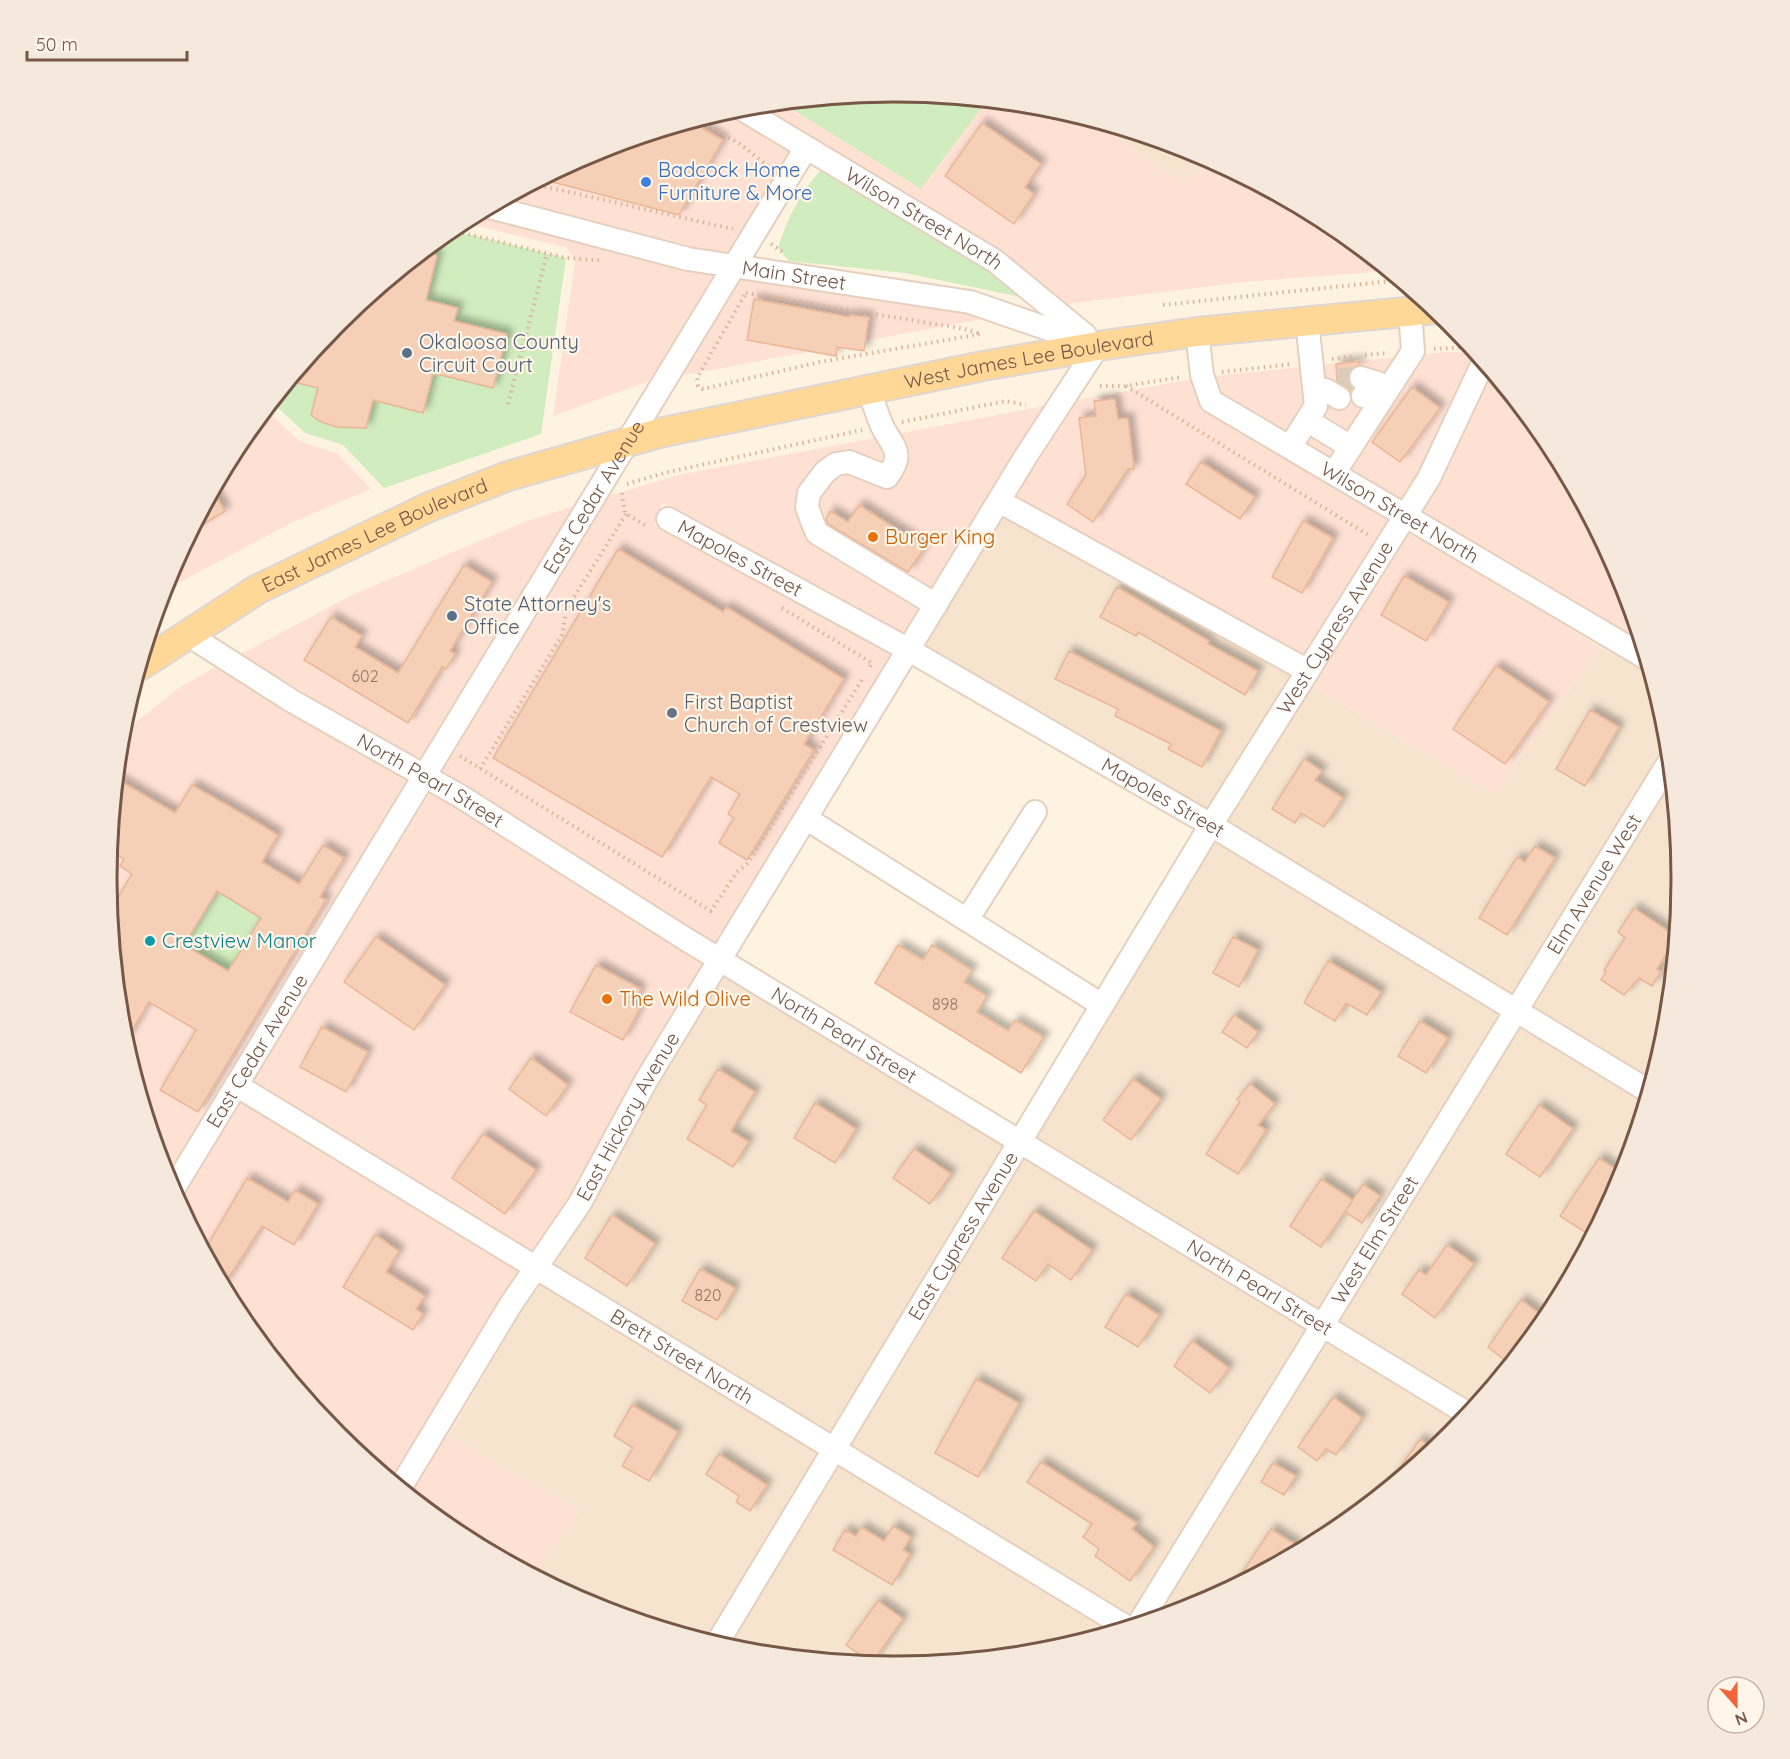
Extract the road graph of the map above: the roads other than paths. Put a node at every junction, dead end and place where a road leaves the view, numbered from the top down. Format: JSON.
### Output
{"nodes":[{"id":1,"x":753,"y":115,"type":"edge"},
{"id":2,"x":806,"y":148,"type":"junction"},
{"id":3,"x":500,"y":210,"type":"edge"},
{"id":4,"x":733,"y":266,"type":"junction"},
{"id":5,"x":1423,"y":310,"type":"edge"},
{"id":6,"x":1307,"y":321,"type":"junction"},
{"id":7,"x":1197,"y":332,"type":"junction"},
{"id":8,"x":1098,"y":346,"type":"junction"},
{"id":9,"x":1481,"y":368,"type":"edge"},
{"id":10,"x":868,"y":389,"type":"junction"},
{"id":11,"x":1308,"y":421,"type":"junction"},
{"id":12,"x":626,"y":443,"type":"junction"},
{"id":13,"x":1290,"y":447,"type":"junction"},
{"id":14,"x":1351,"y":447,"type":"junction"},
{"id":15,"x":1334,"y":473,"type":"junction"},
{"id":16,"x":999,"y":501,"type":"junction"},
{"id":17,"x":1405,"y":515,"type":"junction"},
{"id":18,"x":662,"y":526,"type":"road end"},
{"id":19,"x":936,"y":605,"type":"junction"},
{"id":20,"x":187,"y":634,"type":"junction"},
{"id":21,"x":909,"y":650,"type":"junction"},
{"id":22,"x":1638,"y":653,"type":"edge"},
{"id":23,"x":150,"y":659,"type":"edge"},
{"id":24,"x":1308,"y":671,"type":"junction"},
{"id":25,"x":1665,"y":769,"type":"edge"},
{"id":26,"x":425,"y":776,"type":"junction"},
{"id":27,"x":1035,"y":812,"type":"dead end"},
{"id":28,"x":807,"y":819,"type":"junction"},
{"id":29,"x":1211,"y":825,"type":"junction"},
{"id":30,"x":967,"y":920,"type":"junction"},
{"id":31,"x":719,"y":958,"type":"junction"},
{"id":32,"x":1102,"y":1005,"type":"junction"},
{"id":33,"x":1517,"y":1010,"type":"junction"},
{"id":34,"x":236,"y":1085,"type":"junction"},
{"id":35,"x":1644,"y":1088,"type":"edge"},
{"id":36,"x":1020,"y":1142,"type":"junction"},
{"id":37,"x":178,"y":1180,"type":"edge"},
{"id":38,"x":537,"y":1269,"type":"junction"},
{"id":39,"x":1321,"y":1326,"type":"junction"},
{"id":40,"x":1462,"y":1411,"type":"edge"},
{"id":41,"x":834,"y":1449,"type":"junction"},
{"id":42,"x":404,"y":1482,"type":"edge"},
{"id":43,"x":1143,"y":1617,"type":"edge"},
{"id":44,"x":1121,"y":1623,"type":"edge"},
{"id":45,"x":721,"y":1637,"type":"edge"}],
"edges":[{"from":1,"to":2,"type":"street","name":"Wilson Street North"},
{"from":2,"to":4,"type":"street","name":"East Cedar Avenue"},
{"from":2,"to":8,"type":"street","name":"Wilson Street North"},
{"from":3,"to":4,"type":"street","name":"Main Street"},
{"from":4,"to":8,"type":"street","name":"Main Street"},
{"from":4,"to":12,"type":"street","name":"East Cedar Avenue"},
{"from":5,"to":6,"type":"main road","name":"West James Lee Boulevard"},
{"from":5,"to":14,"type":"street"},
{"from":6,"to":7,"type":"main road","name":"West James Lee Boulevard"},
{"from":6,"to":11,"type":"street"},
{"from":7,"to":8,"type":"main road","name":"West James Lee Boulevard"},
{"from":7,"to":13,"type":"street","name":"Wilson Street North"},
{"from":8,"to":10,"type":"main road","name":"West James Lee Boulevard"},
{"from":8,"to":16,"type":"street","name":"East Hickory Avenue"},
{"from":9,"to":17,"type":"street","name":"West Cypress Avenue"},
{"from":10,"to":12,"type":"main road","name":"West James Lee Boulevard"},
{"from":10,"to":19,"type":"street"},
{"from":11,"to":13,"type":"street"},
{"from":11,"to":14,"type":"street"},
{"from":12,"to":20,"type":"main road","name":"East James Lee Boulevard"},
{"from":12,"to":26,"type":"street","name":"East Cedar Avenue"},
{"from":13,"to":15,"type":"street","name":"Wilson Street North"},
{"from":14,"to":15,"type":"street"},
{"from":15,"to":17,"type":"street","name":"Wilson Street North"},
{"from":16,"to":19,"type":"street","name":"East Hickory Avenue"},
{"from":16,"to":24,"type":"street"},
{"from":17,"to":22,"type":"street","name":"Wilson Street North"},
{"from":17,"to":24,"type":"street","name":"West Cypress Avenue"},
{"from":18,"to":21,"type":"street","name":"Mapoles Street"},
{"from":19,"to":21,"type":"street","name":"East Hickory Avenue"},
{"from":20,"to":23,"type":"main road","name":"East James Lee Boulevard"},
{"from":20,"to":26,"type":"street","name":"North Pearl Street"},
{"from":21,"to":28,"type":"street","name":"East Hickory Avenue"},
{"from":21,"to":29,"type":"street","name":"Mapoles Street"},
{"from":24,"to":29,"type":"street","name":"West Cypress Avenue"},
{"from":25,"to":33,"type":"street","name":"Elm Avenue West"},
{"from":26,"to":31,"type":"street","name":"North Pearl Street"},
{"from":26,"to":34,"type":"street","name":"East Cedar Avenue"},
{"from":27,"to":30,"type":"street"},
{"from":28,"to":30,"type":"street"},
{"from":28,"to":31,"type":"street","name":"East Hickory Avenue"},
{"from":29,"to":32,"type":"street","name":"East Cypress Avenue"},
{"from":29,"to":33,"type":"street","name":"Mapoles Street"},
{"from":30,"to":32,"type":"street"},
{"from":31,"to":36,"type":"street","name":"North Pearl Street"},
{"from":31,"to":38,"type":"street","name":"East Hickory Avenue"},
{"from":32,"to":36,"type":"street","name":"East Cypress Avenue"},
{"from":33,"to":35,"type":"street","name":"Mapoles Street"},
{"from":33,"to":39,"type":"street","name":"West Elm Street"},
{"from":34,"to":37,"type":"street","name":"East Cedar Avenue"},
{"from":34,"to":38,"type":"street","name":"Brett Street North"},
{"from":36,"to":39,"type":"street","name":"North Pearl Street"},
{"from":36,"to":41,"type":"street","name":"East Cypress Avenue"},
{"from":38,"to":41,"type":"street","name":"Brett Street North"},
{"from":38,"to":42,"type":"street","name":"East Hickory Avenue"},
{"from":39,"to":40,"type":"street","name":"North Pearl Street"},
{"from":39,"to":43,"type":"street","name":"West Elm Street"},
{"from":41,"to":44,"type":"street","name":"Brett Street North"},
{"from":41,"to":45,"type":"street","name":"East Cypress Avenue"}]}
